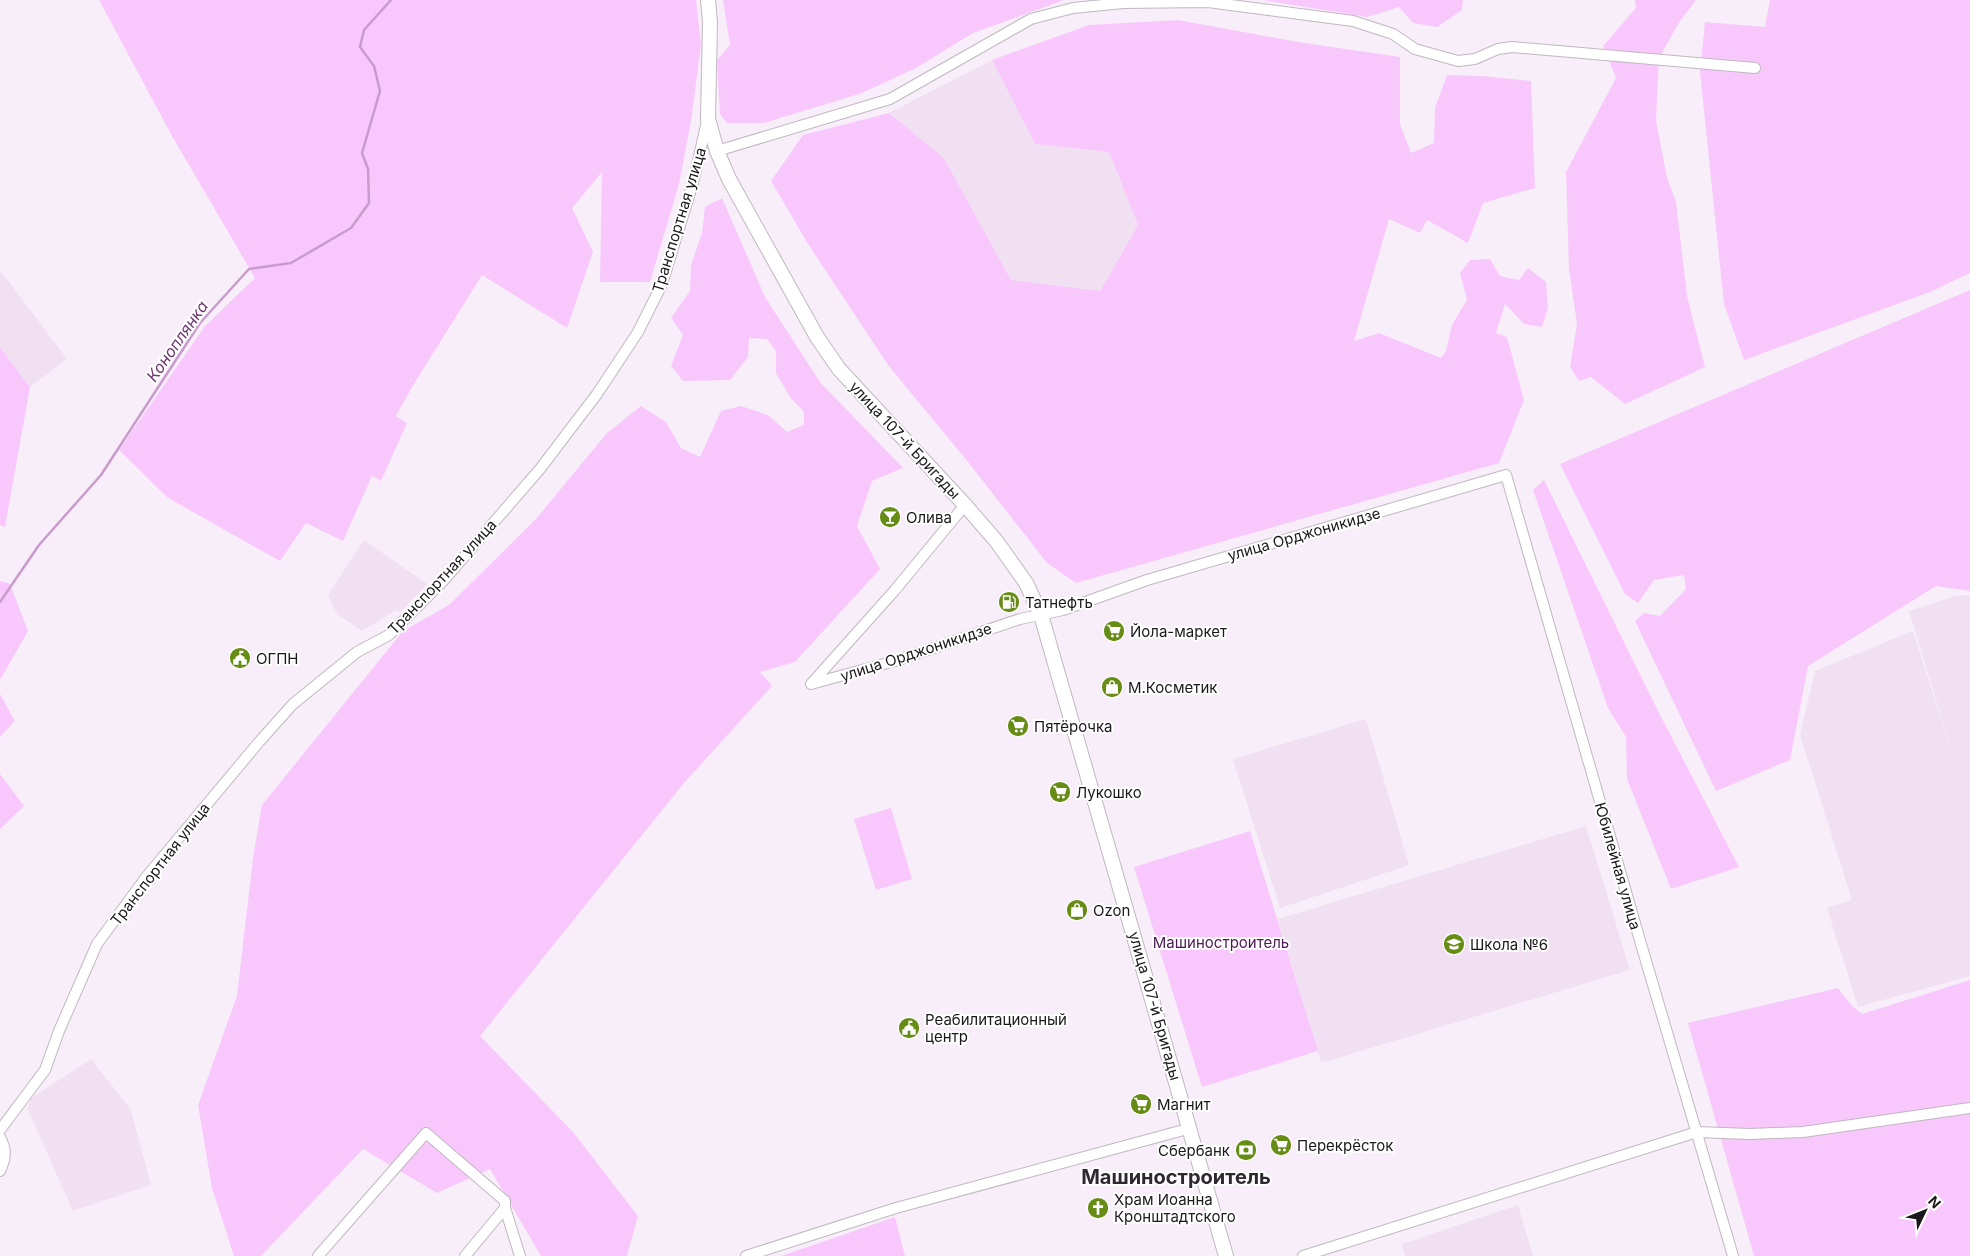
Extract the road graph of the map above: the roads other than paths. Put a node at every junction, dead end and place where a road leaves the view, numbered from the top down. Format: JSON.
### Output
{"nodes":[{"id":1,"x":708,"y":0,"type":"edge"},
{"id":2,"x":1755,"y":68,"type":"dead end"},
{"id":3,"x":708,"y":119,"type":"junction"},
{"id":4,"x":717,"y":151,"type":"junction"},
{"id":5,"x":1506,"y":475,"type":"joint"},
{"id":6,"x":965,"y":505,"type":"junction"},
{"id":7,"x":1041,"y":615,"type":"junction"},
{"id":8,"x":1970,"y":1108,"type":"edge"},
{"id":9,"x":1191,"y":1128,"type":"junction"},
{"id":10,"x":0,"y":1130,"type":"edge"},
{"id":11,"x":1696,"y":1132,"type":"junction"},
{"id":12,"x":0,"y":1137,"type":"edge"},
{"id":13,"x":0,"y":1171,"type":"edge"},
{"id":14,"x":506,"y":1208,"type":"junction"},
{"id":15,"x":318,"y":1256,"type":"edge"},
{"id":16,"x":465,"y":1256,"type":"edge"},
{"id":17,"x":520,"y":1256,"type":"edge"},
{"id":18,"x":746,"y":1256,"type":"edge"},
{"id":19,"x":1226,"y":1256,"type":"edge"},
{"id":20,"x":1303,"y":1256,"type":"edge"},
{"id":21,"x":1733,"y":1256,"type":"edge"}],
"edges":[{"from":1,"to":3,"type":"main road","name":"Транспортная улица"},
{"from":2,"to":4,"type":"street"},
{"from":3,"to":4,"type":"main road","name":"улица 107-й Бригады"},
{"from":3,"to":10,"type":"street","name":"Транспортная улица"},
{"from":4,"to":6,"type":"main road","name":"улица 107-й Бригады"},
{"from":5,"to":7,"type":"street","name":"улица Орджоникидзе"},
{"from":5,"to":11,"type":"street","name":"Юбилейная улица"},
{"from":6,"to":7,"type":"main road","name":"улица 107-й Бригады"},
{"from":6,"to":7,"type":"street","name":"улица Орджоникидзе"},
{"from":7,"to":9,"type":"main road","name":"улица 107-й Бригады"},
{"from":8,"to":11,"type":"street"},
{"from":9,"to":18,"type":"street"},
{"from":9,"to":19,"type":"main road","name":"улица 107-й Бригады"},
{"from":11,"to":20,"type":"street"},
{"from":11,"to":21,"type":"street","name":"Юбилейная улица"},
{"from":12,"to":13,"type":"street"},
{"from":14,"to":15,"type":"street"},
{"from":14,"to":16,"type":"street"},
{"from":14,"to":17,"type":"street"}]}
